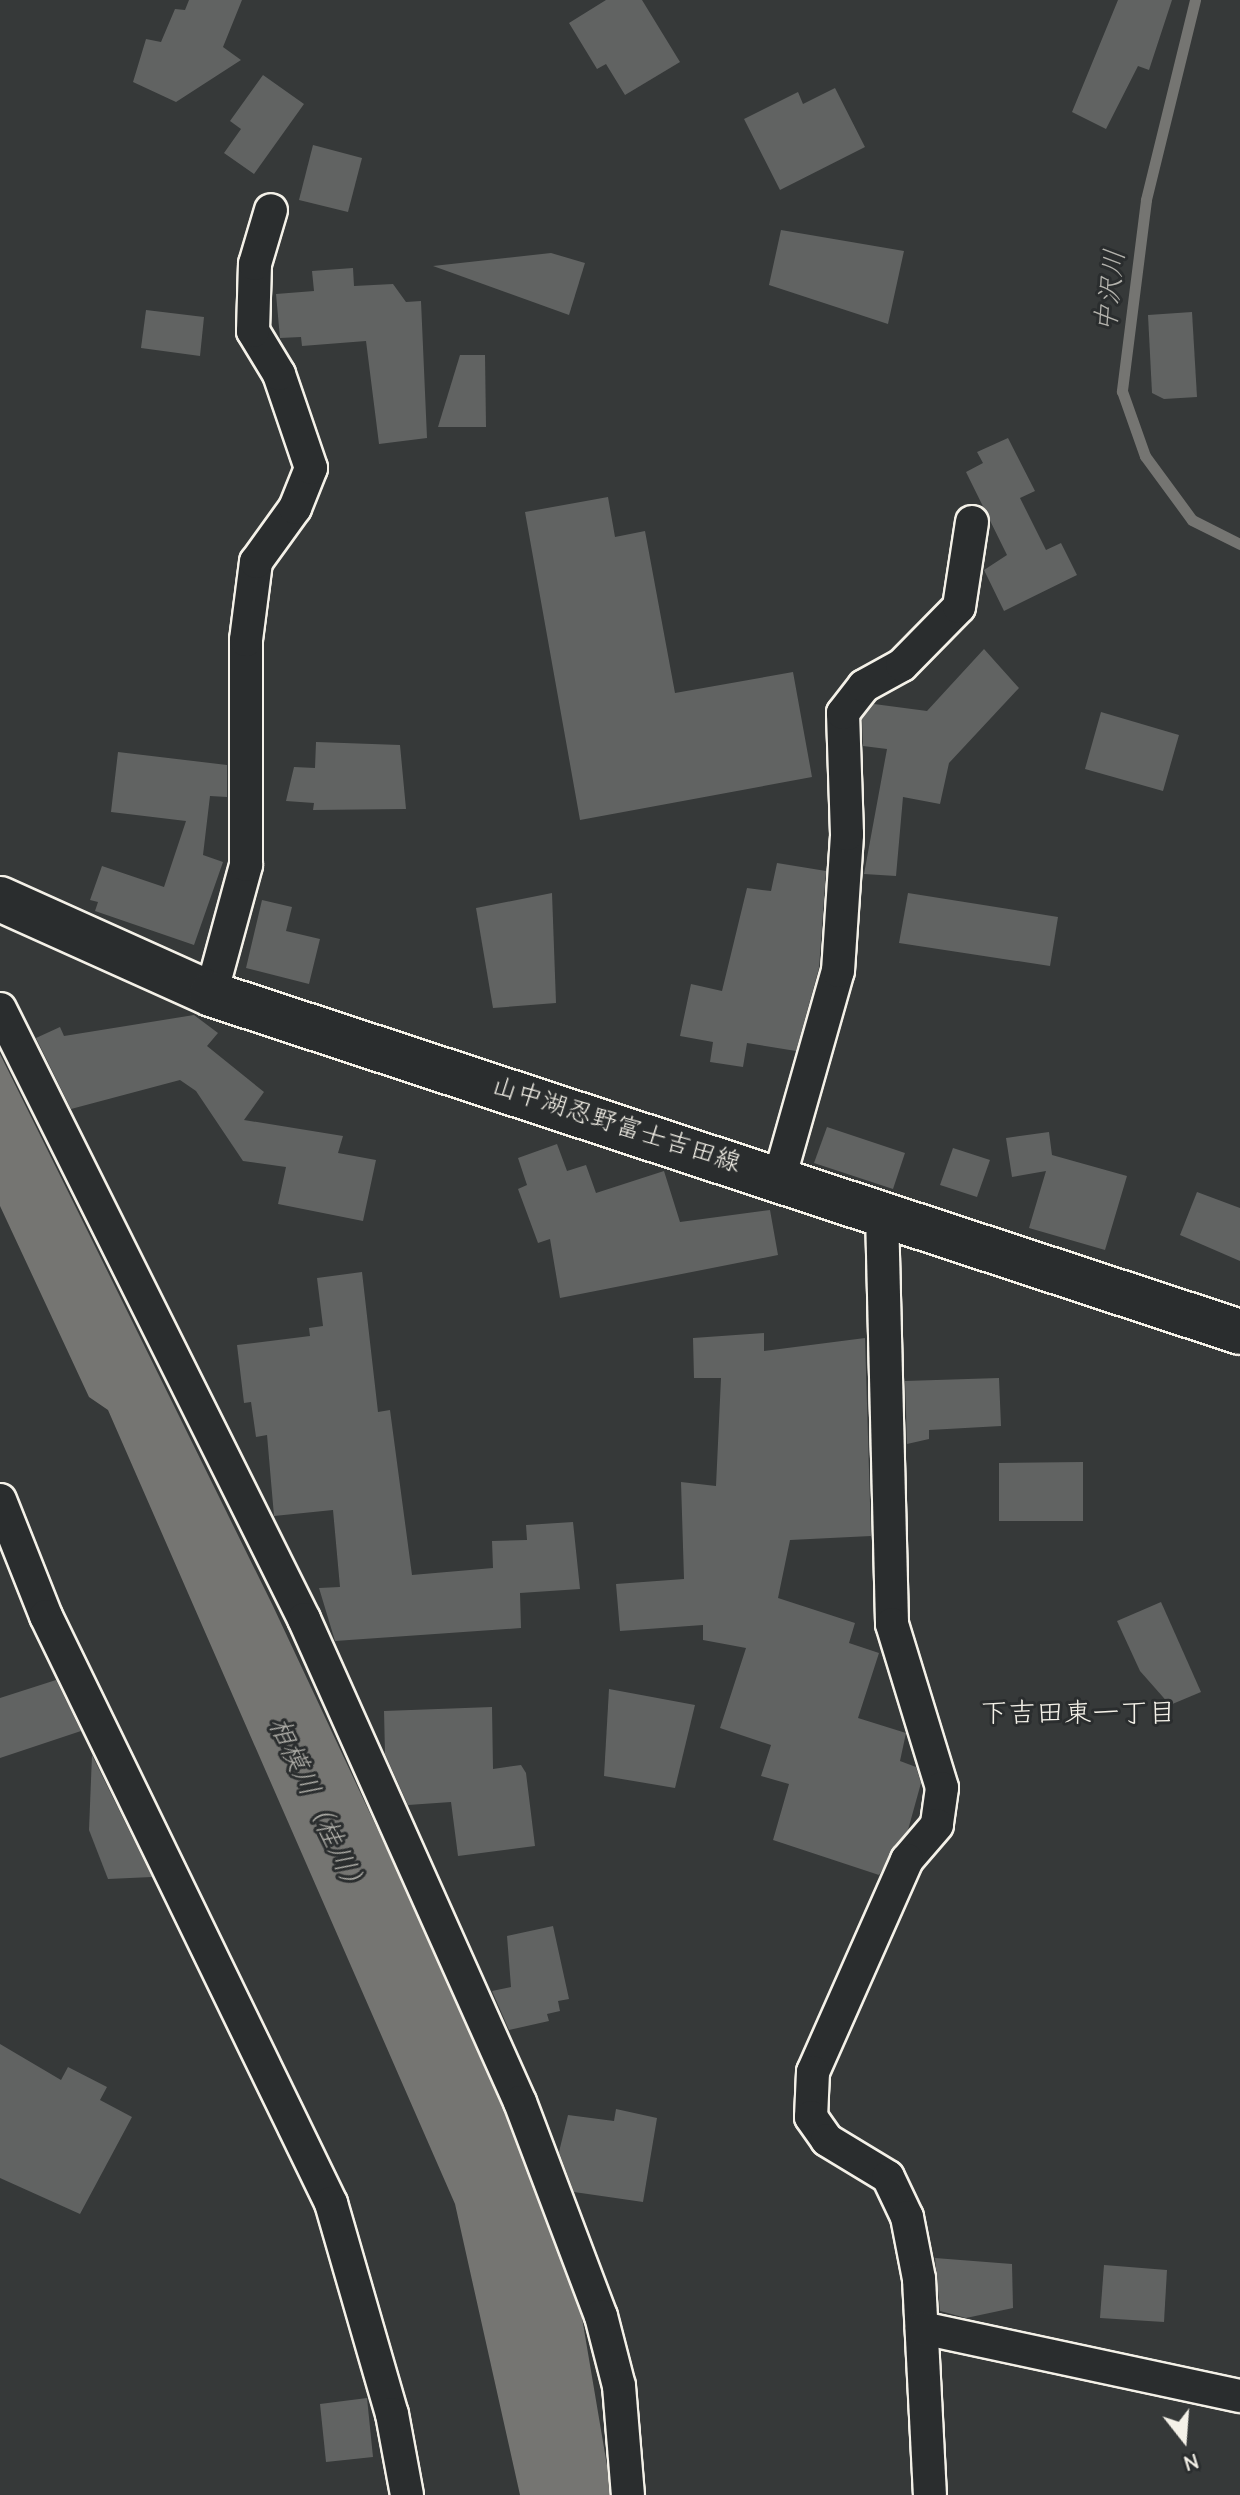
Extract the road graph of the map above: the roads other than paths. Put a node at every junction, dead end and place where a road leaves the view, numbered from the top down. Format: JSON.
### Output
{"nodes":[{"id":1,"x":271,"y":210,"type":"dead end"},
{"id":2,"x":972,"y":522,"type":"dead end"},
{"id":3,"x":0,"y":899,"type":"edge"},
{"id":4,"x":211,"y":994,"type":"junction"},
{"id":5,"x":0,"y":1009,"type":"edge"},
{"id":6,"x":779,"y":1179,"type":"junction"},
{"id":7,"x":882,"y":1213,"type":"junction"},
{"id":8,"x":1240,"y":1332,"type":"edge"},
{"id":9,"x":0,"y":1500,"type":"edge"},
{"id":10,"x":922,"y":2328,"type":"junction"},
{"id":11,"x":1240,"y":2396,"type":"edge"},
{"id":12,"x":407,"y":2495,"type":"edge"},
{"id":13,"x":628,"y":2495,"type":"edge"},
{"id":14,"x":930,"y":2495,"type":"edge"}],
"edges":[{"from":1,"to":4,"type":"street"},
{"from":2,"to":6,"type":"street"},
{"from":3,"to":4,"type":"main road","name":"山中湖忍野富士吉田線"},
{"from":4,"to":6,"type":"main road","name":"山中湖忍野富士吉田線"},
{"from":5,"to":13,"type":"street"},
{"from":6,"to":7,"type":"main road","name":"山中湖忍野富士吉田線"},
{"from":7,"to":8,"type":"main road","name":"山中湖忍野富士吉田線"},
{"from":7,"to":10,"type":"street"},
{"from":9,"to":12,"type":"street"},
{"from":10,"to":11,"type":"street"},
{"from":10,"to":14,"type":"street"}]}
